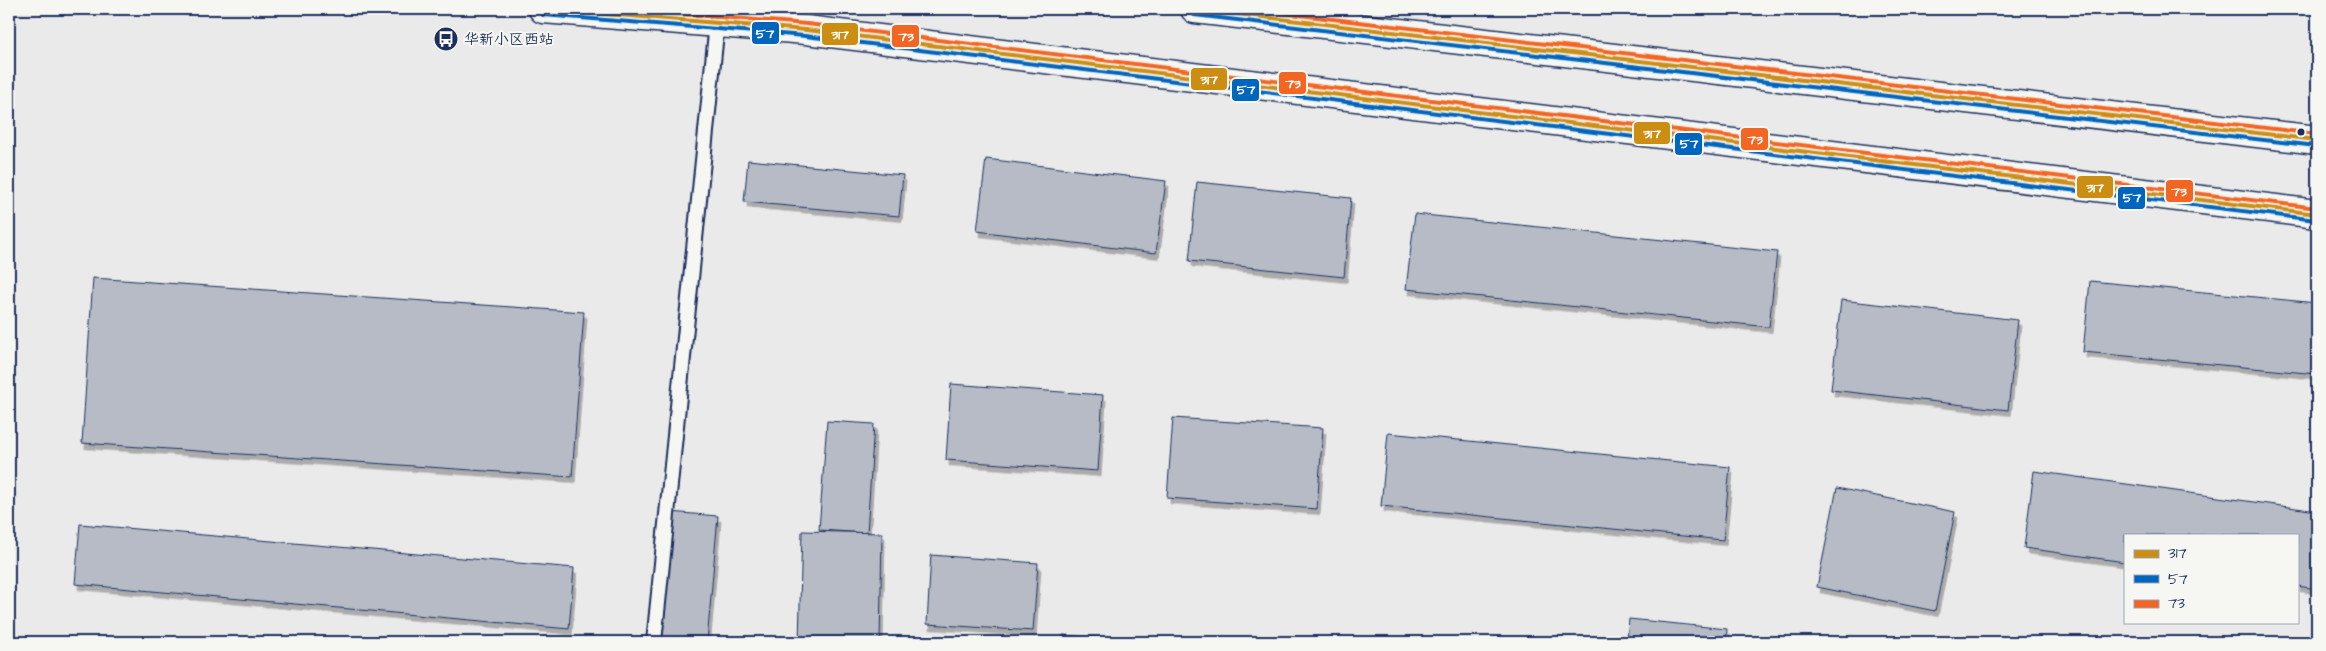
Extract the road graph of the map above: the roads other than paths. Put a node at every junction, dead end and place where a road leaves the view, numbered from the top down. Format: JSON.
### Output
{"nodes":[{"id":1,"x":543,"y":9,"type":"edge"},
{"id":2,"x":1195,"y":9,"type":"edge"},
{"id":3,"x":718,"y":23,"type":"junction"},
{"id":4,"x":2317,"y":140,"type":"edge"},
{"id":5,"x":2317,"y":214,"type":"edge"},
{"id":6,"x":654,"y":642,"type":"edge"}],
"edges":[{"from":1,"to":3,"type":"main road"},
{"from":2,"to":4,"type":"main road"},
{"from":3,"to":5,"type":"main road"},
{"from":3,"to":6,"type":"lane"}]}
